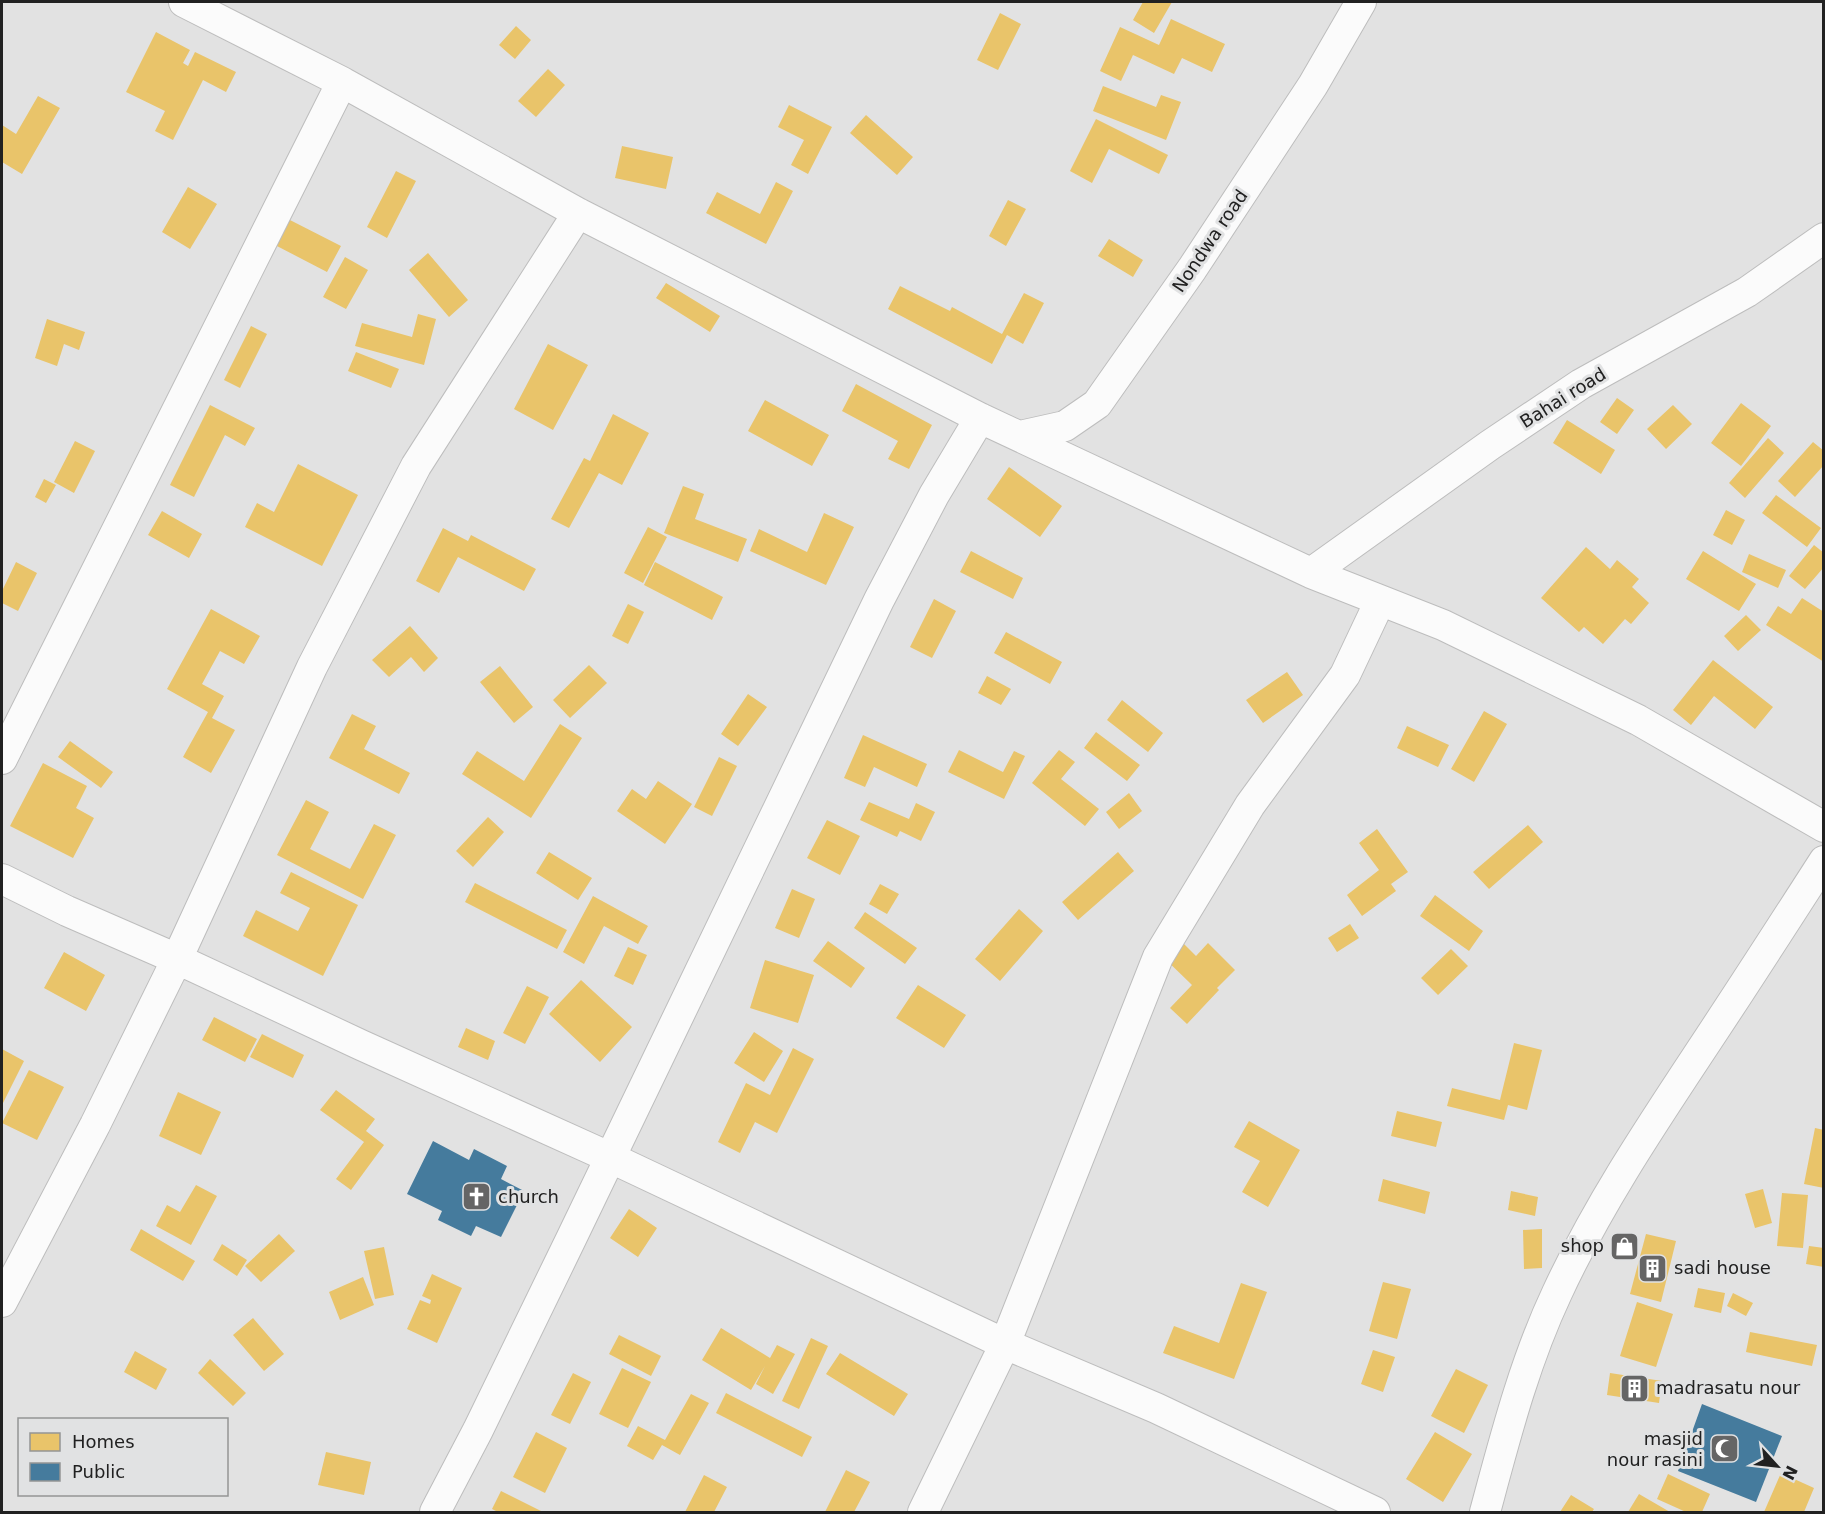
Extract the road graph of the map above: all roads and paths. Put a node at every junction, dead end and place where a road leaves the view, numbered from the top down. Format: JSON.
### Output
{"nodes":[{"id":1,"x":184,"y":2,"type":"edge"},
{"id":2,"x":1361,"y":2,"type":"edge"},
{"id":3,"x":342,"y":82,"type":"junction"},
{"id":4,"x":578,"y":213,"type":"junction"},
{"id":5,"x":1824,"y":238,"type":"edge"},
{"id":6,"x":980,"y":418,"type":"junction"},
{"id":7,"x":1020,"y":436,"type":"junction"},
{"id":8,"x":1311,"y":573,"type":"junction"},
{"id":9,"x":1380,"y":601,"type":"junction"},
{"id":10,"x":2,"y":759,"type":"edge"},
{"id":11,"x":1824,"y":827,"type":"edge"},
{"id":12,"x":1824,"y":861,"type":"edge"},
{"id":13,"x":2,"y":879,"type":"edge"},
{"id":14,"x":177,"y":959,"type":"junction"},
{"id":15,"x":609,"y":1157,"type":"junction"},
{"id":16,"x":2,"y":1302,"type":"edge"},
{"id":17,"x":1005,"y":1344,"type":"junction"},
{"id":18,"x":435,"y":1512,"type":"edge"},
{"id":19,"x":923,"y":1512,"type":"edge"},
{"id":20,"x":1375,"y":1512,"type":"edge"},
{"id":21,"x":1485,"y":1512,"type":"edge"}],
"edges":[{"from":1,"to":3,"type":"street"},
{"from":2,"to":7,"type":"street","name":"Nondwa road"},
{"from":3,"to":4,"type":"street"},
{"from":3,"to":10,"type":"street"},
{"from":4,"to":6,"type":"street"},
{"from":4,"to":14,"type":"street"},
{"from":5,"to":8,"type":"street","name":"Bahai road"},
{"from":6,"to":7,"type":"street"},
{"from":6,"to":15,"type":"street"},
{"from":7,"to":8,"type":"street"},
{"from":8,"to":9,"type":"street"},
{"from":9,"to":11,"type":"street"},
{"from":9,"to":17,"type":"street"},
{"from":12,"to":21,"type":"street"},
{"from":13,"to":14,"type":"street"},
{"from":14,"to":15,"type":"street"},
{"from":14,"to":16,"type":"street"},
{"from":15,"to":17,"type":"street"},
{"from":15,"to":18,"type":"street"},
{"from":17,"to":19,"type":"street"},
{"from":17,"to":20,"type":"street"}]}
